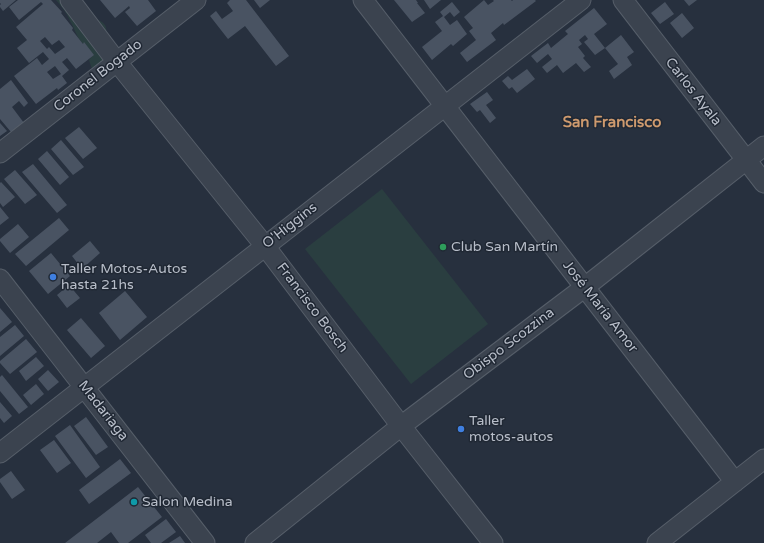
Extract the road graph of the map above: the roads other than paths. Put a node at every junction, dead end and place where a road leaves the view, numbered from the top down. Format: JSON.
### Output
{"nodes":[{"id":1,"x":70,"y":0,"type":"edge"},
{"id":2,"x":196,"y":0,"type":"edge"},
{"id":3,"x":363,"y":0,"type":"edge"},
{"id":4,"x":581,"y":0,"type":"edge"},
{"id":5,"x":623,"y":0,"type":"edge"},
{"id":6,"x":117,"y":62,"type":"junction"},
{"id":7,"x":445,"y":106,"type":"junction"},
{"id":8,"x":764,"y":146,"type":"edge"},
{"id":9,"x":0,"y":153,"type":"edge"},
{"id":10,"x":746,"y":160,"type":"junction"},
{"id":11,"x":764,"y":183,"type":"edge"},
{"id":12,"x":265,"y":246,"type":"junction"},
{"id":13,"x":0,"y":279,"type":"edge"},
{"id":14,"x":584,"y":287,"type":"junction"},
{"id":15,"x":84,"y":387,"type":"junction"},
{"id":16,"x":401,"y":426,"type":"junction"},
{"id":17,"x":0,"y":452,"type":"edge"},
{"id":18,"x":764,"y":459,"type":"edge"},
{"id":19,"x":735,"y":482,"type":"junction"},
{"id":20,"x":667,"y":540,"type":"edge"},
{"id":21,"x":206,"y":543,"type":"edge"},
{"id":22,"x":255,"y":543,"type":"edge"},
{"id":23,"x":493,"y":543,"type":"edge"}],
"edges":[{"from":1,"to":6,"type":"street","name":"Francisco Bosch"},
{"from":2,"to":6,"type":"street","name":"Coronel Bogado"},
{"from":3,"to":7,"type":"street","name":"José María Amor"},
{"from":4,"to":7,"type":"street","name":"O'Higgins"},
{"from":5,"to":10,"type":"street","name":"Carlos Ayala"},
{"from":6,"to":9,"type":"street","name":"Coronel Bogado"},
{"from":6,"to":12,"type":"street","name":"Francisco Bosch"},
{"from":7,"to":12,"type":"street","name":"O'Higgins"},
{"from":7,"to":14,"type":"street","name":"José María Amor"},
{"from":8,"to":10,"type":"street","name":"Obispo Scozzina"},
{"from":10,"to":11,"type":"street","name":"Carlos Ayala"},
{"from":10,"to":14,"type":"street","name":"Obispo Scozzina"},
{"from":12,"to":15,"type":"street","name":"O'Higgins"},
{"from":12,"to":16,"type":"street","name":"Francisco Bosch"},
{"from":13,"to":15,"type":"street","name":"Madariaga"},
{"from":14,"to":16,"type":"street","name":"Obispo Scozzina"},
{"from":14,"to":19,"type":"street","name":"José María Amor"},
{"from":15,"to":17,"type":"street","name":"O'Higgins"},
{"from":15,"to":21,"type":"street","name":"Madariaga"},
{"from":16,"to":22,"type":"street","name":"Obispo Scozzina"},
{"from":16,"to":23,"type":"street","name":"Francisco Bosch"},
{"from":18,"to":19,"type":"street"},
{"from":19,"to":20,"type":"street"}]}
